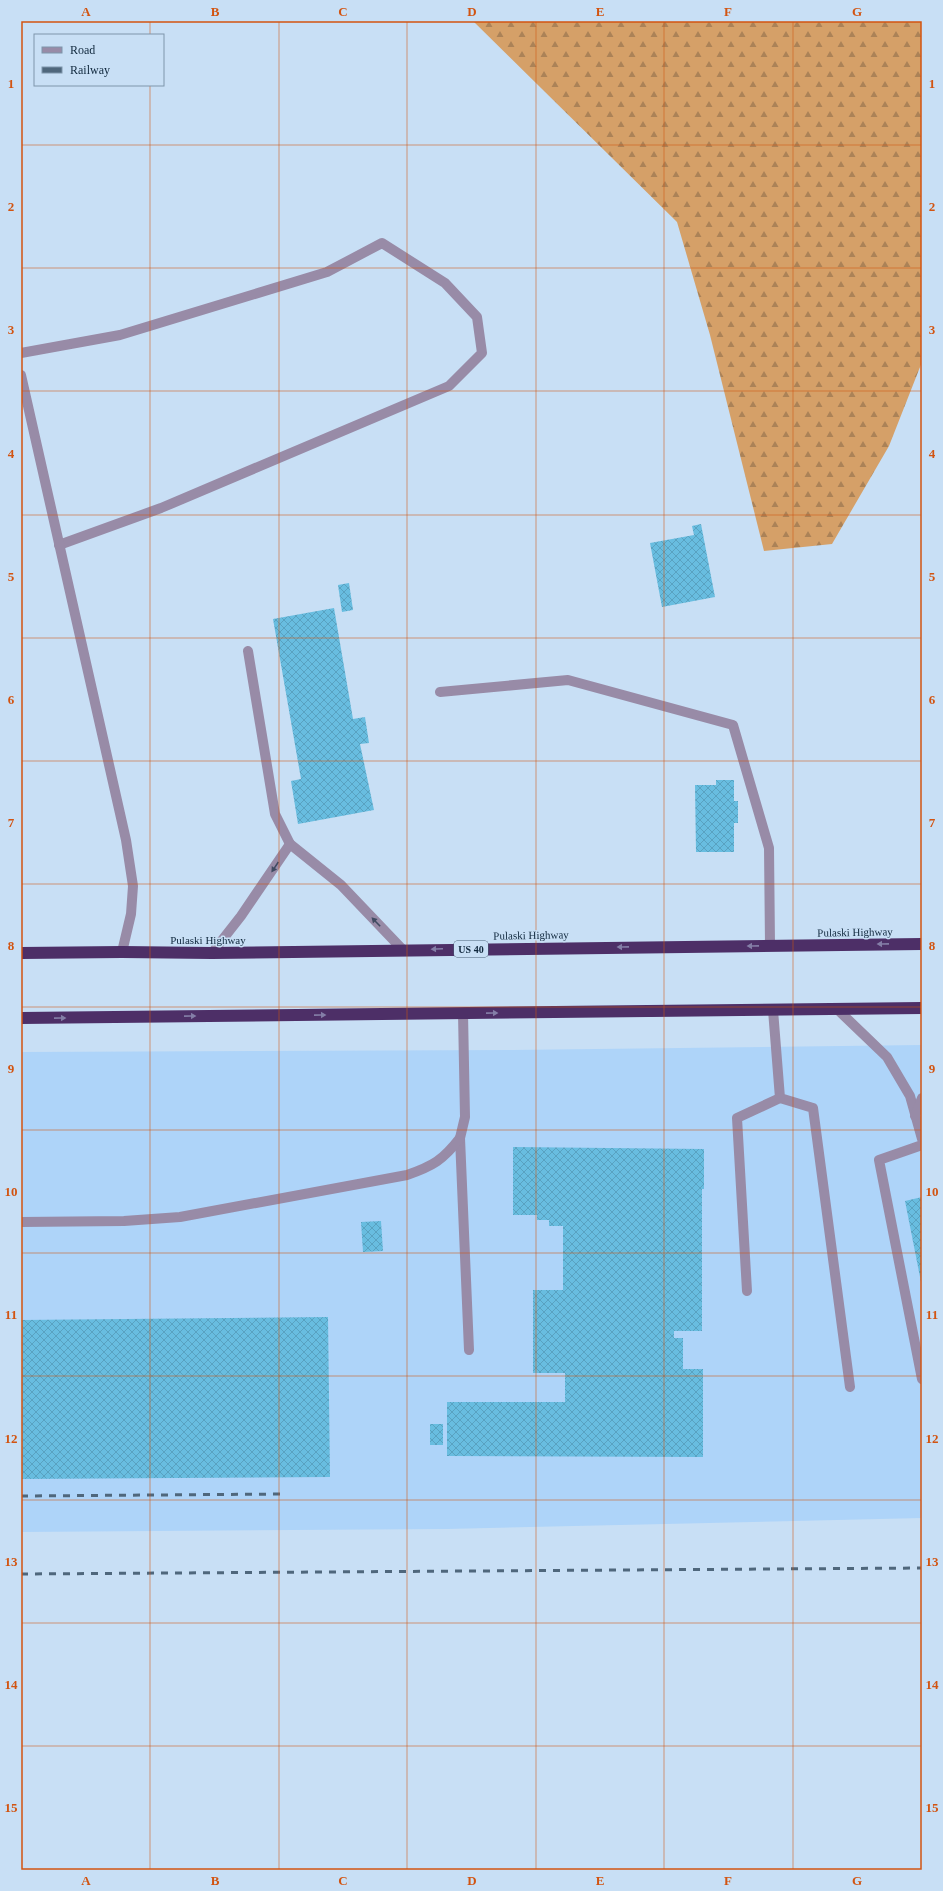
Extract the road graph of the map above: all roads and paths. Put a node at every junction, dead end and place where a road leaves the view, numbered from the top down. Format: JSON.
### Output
{"nodes":[{"id":1,"x":21,"y":353,"type":"edge"},
{"id":2,"x":21,"y":375,"type":"edge"},
{"id":3,"x":59,"y":545,"type":"junction"},
{"id":4,"x":248,"y":651,"type":"dead end"},
{"id":5,"x":440,"y":692,"type":"dead end"},
{"id":6,"x":290,"y":844,"type":"junction"},
{"id":7,"x":922,"y":944,"type":"edge"},
{"id":8,"x":770,"y":946,"type":"junction"},
{"id":9,"x":403,"y":950,"type":"junction"},
{"id":10,"x":122,"y":952,"type":"junction"},
{"id":11,"x":21,"y":953,"type":"edge"},
{"id":12,"x":212,"y":953,"type":"junction"},
{"id":13,"x":922,"y":1008,"type":"edge"},
{"id":14,"x":837,"y":1009,"type":"junction"},
{"id":15,"x":773,"y":1010,"type":"junction"},
{"id":16,"x":463,"y":1013,"type":"junction"},
{"id":17,"x":21,"y":1018,"type":"edge"},
{"id":18,"x":780,"y":1098,"type":"junction"},
{"id":19,"x":922,"y":1098,"type":"edge"},
{"id":20,"x":915,"y":1116,"type":"junction"},
{"id":21,"x":460,"y":1138,"type":"junction"},
{"id":22,"x":922,"y":1139,"type":"edge"},
{"id":23,"x":922,"y":1145,"type":"edge"},
{"id":24,"x":21,"y":1222,"type":"edge"},
{"id":25,"x":747,"y":1292,"type":"dead end"},
{"id":26,"x":469,"y":1350,"type":"dead end"},
{"id":27,"x":922,"y":1379,"type":"edge"},
{"id":28,"x":850,"y":1387,"type":"dead end"}],
"edges":[{"from":1,"to":3,"type":"lane"},
{"from":2,"to":3,"type":"lane"},
{"from":3,"to":10,"type":"lane"},
{"from":4,"to":6,"type":"lane"},
{"from":5,"to":8,"type":"lane"},
{"from":9,"to":6,"type":"lane","one_way":true},
{"from":6,"to":12,"type":"lane","one_way":true},
{"from":7,"to":8,"type":"highway","name":"Pulaski Highway","number":"US 40","one_way":true},
{"from":8,"to":9,"type":"highway","name":"Pulaski Highway","number":"US 40","one_way":true},
{"from":9,"to":12,"type":"highway","name":"Pulaski Highway","number":"US 40"},
{"from":10,"to":11,"type":"highway","name":"Pulaski Highway","number":"US 40"},
{"from":10,"to":12,"type":"highway","name":"Pulaski Highway","number":"US 40"},
{"from":13,"to":14,"type":"highway"},
{"from":14,"to":15,"type":"highway"},
{"from":14,"to":20,"type":"lane"},
{"from":16,"to":15,"type":"highway","one_way":true},
{"from":15,"to":18,"type":"lane"},
{"from":17,"to":16,"type":"highway","one_way":true},
{"from":16,"to":21,"type":"lane"},
{"from":18,"to":25,"type":"lane"},
{"from":18,"to":28,"type":"lane"},
{"from":19,"to":20,"type":"lane"},
{"from":20,"to":22,"type":"lane"},
{"from":21,"to":24,"type":"lane"},
{"from":21,"to":26,"type":"lane"},
{"from":23,"to":27,"type":"lane"}]}
